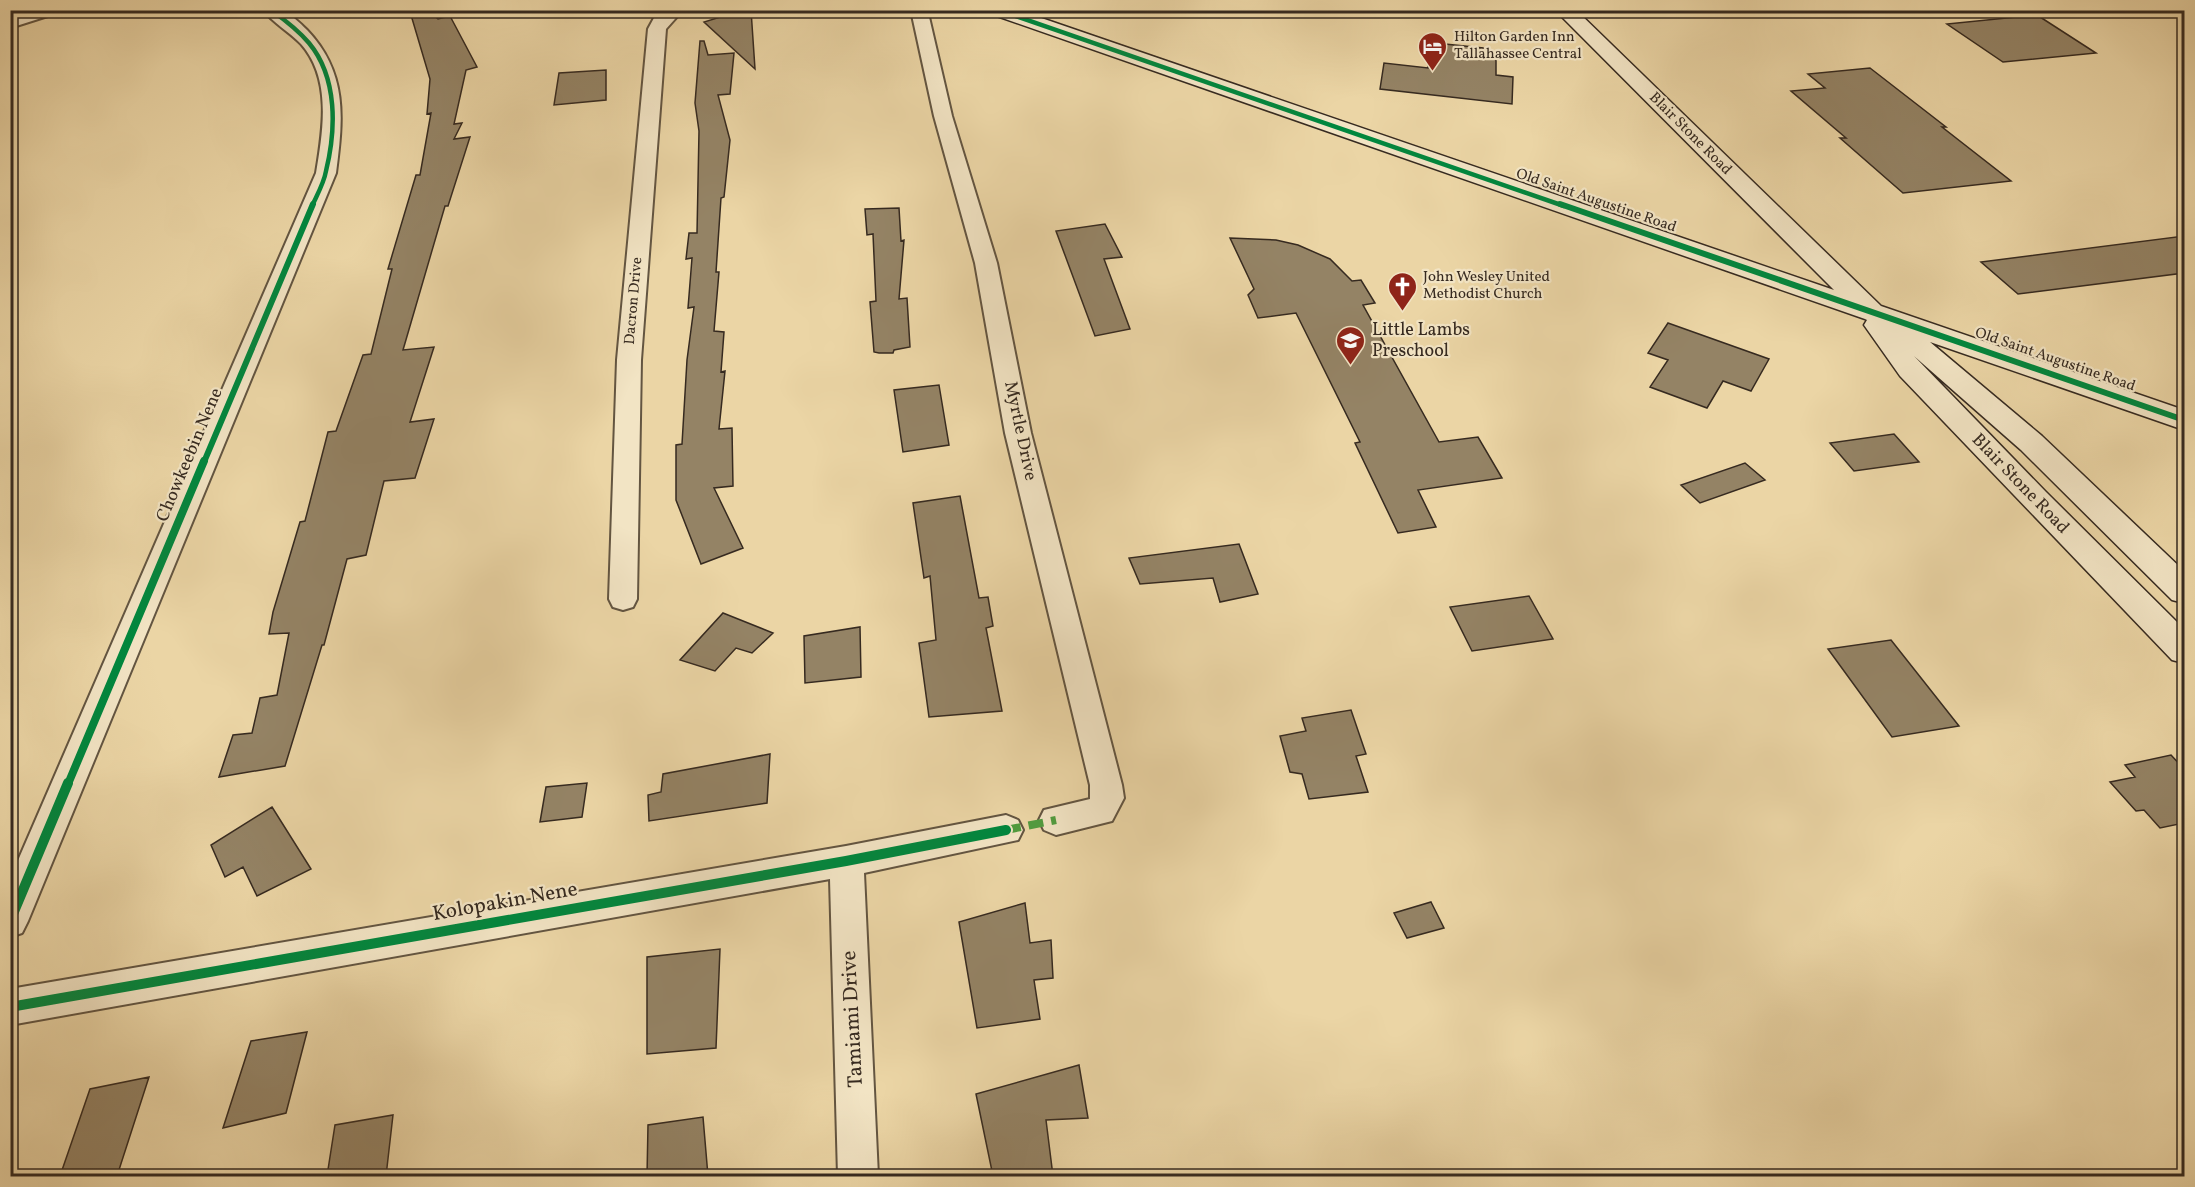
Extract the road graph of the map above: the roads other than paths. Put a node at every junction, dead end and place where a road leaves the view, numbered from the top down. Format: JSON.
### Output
{"nodes":[{"id":1,"x":48,"y":10,"type":"edge"},
{"id":2,"x":271,"y":10,"type":"edge"},
{"id":3,"x":675,"y":10,"type":"edge"},
{"id":4,"x":928,"y":10,"type":"edge"},
{"id":5,"x":998,"y":10,"type":"edge"},
{"id":6,"x":1564,"y":10,"type":"edge"},
{"id":7,"x":10,"y":23,"type":"edge"},
{"id":8,"x":1867,"y":308,"type":"junction"},
{"id":9,"x":2184,"y":420,"type":"edge"},
{"id":10,"x":2184,"y":591,"type":"edge"},
{"id":11,"x":623,"y":599,"type":"dead end"},
{"id":12,"x":2183,"y":646,"type":"edge"},
{"id":13,"x":1056,"y":820,"type":"dead end"},
{"id":14,"x":1006,"y":830,"type":"dead end"},
{"id":15,"x":846,"y":861,"type":"junction"},
{"id":16,"x":10,"y":921,"type":"edge"},
{"id":17,"x":10,"y":1007,"type":"edge"},
{"id":18,"x":858,"y":1176,"type":"edge"}],
"edges":[{"from":1,"to":7,"type":"street"},
{"from":2,"to":16,"type":"street","name":"Chowkeebin Nene"},
{"from":3,"to":11,"type":"street","name":"Dacron Drive"},
{"from":4,"to":13,"type":"street","name":"Myrtle Drive"},
{"from":5,"to":8,"type":"main road","name":"Old Saint Augustine Road"},
{"from":6,"to":8,"type":"main road","name":"Blair Stone Road"},
{"from":8,"to":9,"type":"main road","name":"Old Saint Augustine Road"},
{"from":8,"to":10,"type":"main road","name":"Blair Stone Road"},
{"from":8,"to":12,"type":"main road","name":"Blair Stone Road"},
{"from":14,"to":15,"type":"street","name":"Kolopakin Nene"},
{"from":15,"to":17,"type":"street","name":"Kolopakin Nene"},
{"from":15,"to":18,"type":"street","name":"Tamiami Drive"}]}
